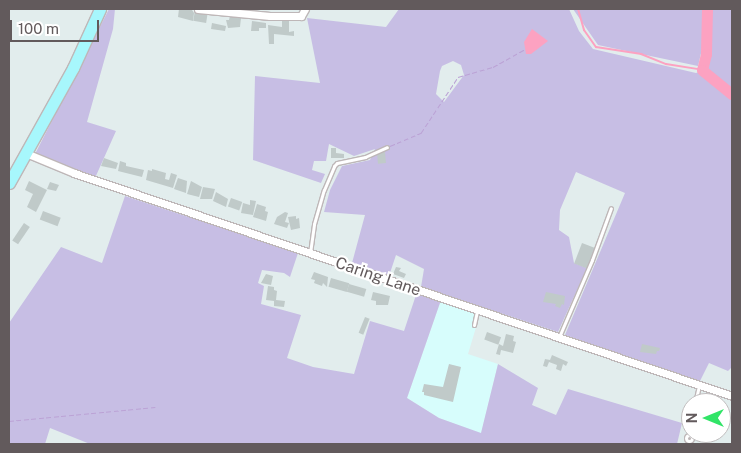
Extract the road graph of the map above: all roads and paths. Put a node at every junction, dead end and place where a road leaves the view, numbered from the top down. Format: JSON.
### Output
{"nodes":[{"id":1,"x":100,"y":9,"type":"edge"},
{"id":2,"x":198,"y":9,"type":"edge"},
{"id":3,"x":306,"y":9,"type":"edge"},
{"id":4,"x":525,"y":49,"type":"dead end"},
{"id":5,"x":387,"y":147,"type":"joint"},
{"id":6,"x":26,"y":153,"type":"junction"},
{"id":7,"x":9,"y":184,"type":"edge"},
{"id":8,"x":611,"y":208,"type":"dead end"},
{"id":9,"x":310,"y":253,"type":"junction"},
{"id":10,"x":478,"y":310,"type":"junction"},
{"id":11,"x":474,"y":325,"type":"dead end"},
{"id":12,"x":558,"y":337,"type":"junction"},
{"id":13,"x":699,"y":385,"type":"junction"},
{"id":14,"x":697,"y":393,"type":"edge"},
{"id":15,"x":732,"y":396,"type":"edge"},
{"id":16,"x":155,"y":407,"type":"dead end"},
{"id":17,"x":9,"y":421,"type":"edge"}],
"edges":[{"from":1,"to":6,"type":"main road"},
{"from":2,"to":3,"type":"street"},
{"from":4,"to":5,"type":"path"},
{"from":5,"to":9,"type":"lane"},
{"from":6,"to":7,"type":"main road"},
{"from":6,"to":9,"type":"street","name":"Caring Lane"},
{"from":8,"to":12,"type":"lane"},
{"from":9,"to":10,"type":"street","name":"Caring Lane"},
{"from":10,"to":11,"type":"lane"},
{"from":10,"to":12,"type":"street","name":"Caring Lane"},
{"from":12,"to":13,"type":"street","name":"Caring Lane"},
{"from":13,"to":14,"type":"lane"},
{"from":13,"to":15,"type":"street","name":"Caring Lane"},
{"from":16,"to":17,"type":"path"}]}
